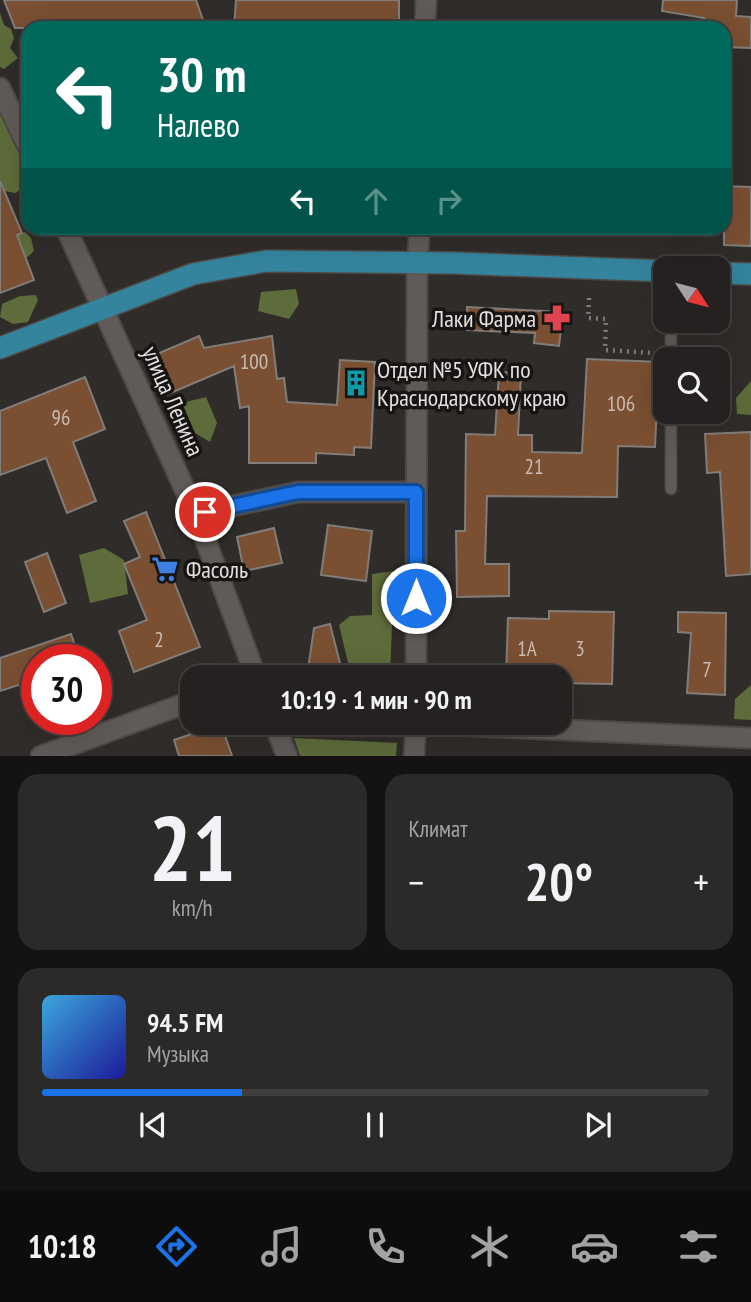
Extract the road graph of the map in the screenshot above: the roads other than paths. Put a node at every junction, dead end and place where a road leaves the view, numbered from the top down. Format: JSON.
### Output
{"nodes":[{"id":1,"x":426,"y":0,"type":"edge"},
{"id":2,"x":425,"y":21,"type":"edge"},
{"id":3,"x":0,"y":88,"type":"edge"},
{"id":4,"x":21,"y":132,"type":"edge"},
{"id":5,"x":69,"y":235,"type":"edge"},
{"id":6,"x":419,"y":235,"type":"edge"},
{"id":7,"x":417,"y":262,"type":"junction"},
{"id":8,"x":653,"y":271,"type":"edge"},
{"id":9,"x":730,"y":273,"type":"edge"},
{"id":10,"x":751,"y":274,"type":"edge"},
{"id":11,"x":104,"y":308,"type":"junction"},
{"id":12,"x":0,"y":348,"type":"edge"},
{"id":13,"x":671,"y":424,"type":"edge"},
{"id":14,"x":671,"y":489,"type":"dead end"},
{"id":15,"x":416,"y":492,"type":"junction"},
{"id":16,"x":197,"y":514,"type":"junction"},
{"id":17,"x":252,"y":665,"type":"edge"},
{"id":18,"x":416,"y":665,"type":"edge"},
{"id":19,"x":180,"y":705,"type":"edge"},
{"id":20,"x":572,"y":730,"type":"edge"},
{"id":21,"x":279,"y":735,"type":"edge"},
{"id":22,"x":413,"y":735,"type":"edge"},
{"id":23,"x":751,"y":738,"type":"edge"},
{"id":24,"x":41,"y":756,"type":"edge"},
{"id":25,"x":287,"y":756,"type":"edge"},
{"id":26,"x":414,"y":756,"type":"edge"}],
"edges":[{"from":1,"to":2,"type":"street"},
{"from":3,"to":4,"type":"street"},
{"from":5,"to":11,"type":"street","name":"улица Ленина"},
{"from":6,"to":7,"type":"street"},
{"from":7,"to":8,"type":"main road"},
{"from":7,"to":11,"type":"main road"},
{"from":7,"to":15,"type":"street"},
{"from":9,"to":10,"type":"main road"},
{"from":11,"to":12,"type":"main road"},
{"from":11,"to":16,"type":"street","name":"улица Ленина"},
{"from":13,"to":14,"type":"lane"},
{"from":15,"to":16,"type":"street"},
{"from":15,"to":18,"type":"street"},
{"from":16,"to":17,"type":"street","name":"улица Ленина"},
{"from":19,"to":24,"type":"street"},
{"from":20,"to":23,"type":"street"},
{"from":21,"to":25,"type":"street"},
{"from":22,"to":26,"type":"street"}]}
